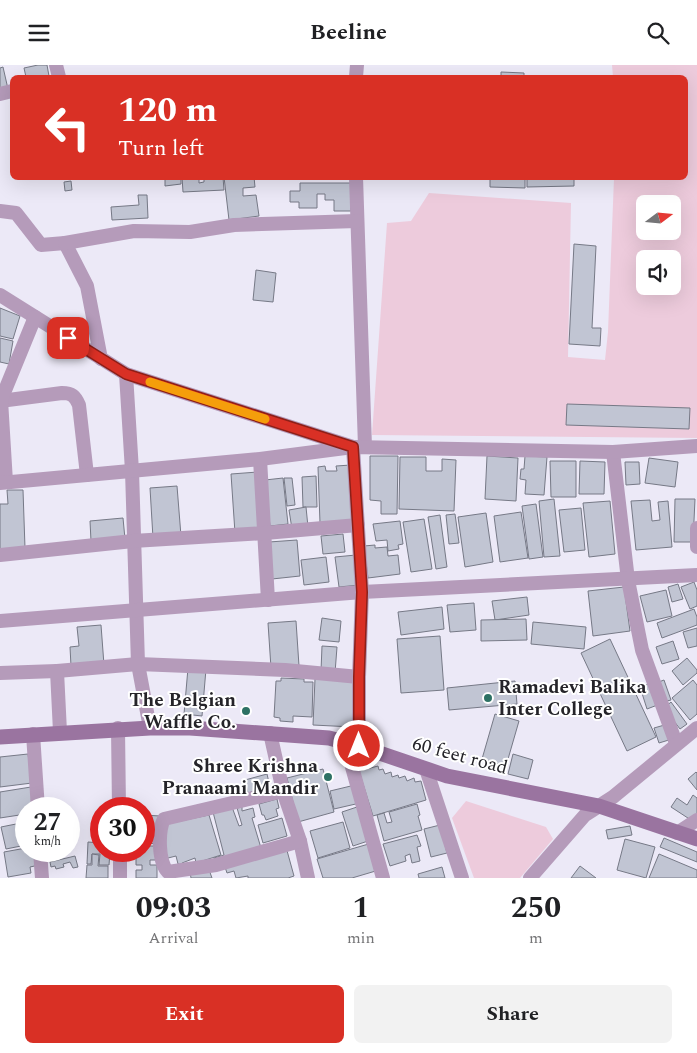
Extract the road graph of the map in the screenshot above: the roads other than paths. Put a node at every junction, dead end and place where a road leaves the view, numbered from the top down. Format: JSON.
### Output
{"nodes":[{"id":1,"x":356,"y":180,"type":"edge"},
{"id":2,"x":0,"y":211,"type":"edge"},
{"id":3,"x":357,"y":221,"type":"junction"},
{"id":4,"x":66,"y":243,"type":"junction"},
{"id":5,"x":0,"y":295,"type":"edge"},
{"id":6,"x":35,"y":317,"type":"junction"},
{"id":7,"x":102,"y":359,"type":"junction"},
{"id":8,"x":126,"y":374,"type":"junction"},
{"id":9,"x":1,"y":400,"type":"edge"},
{"id":10,"x":697,"y":446,"type":"edge"},
{"id":11,"x":359,"y":447,"type":"junction"},
{"id":12,"x":613,"y":452,"type":"junction"},
{"id":13,"x":260,"y":459,"type":"junction"},
{"id":14,"x":132,"y":471,"type":"junction"},
{"id":15,"x":87,"y":475,"type":"junction"},
{"id":16,"x":3,"y":482,"type":"edge"},
{"id":17,"x":358,"y":525,"type":"junction"},
{"id":18,"x":697,"y":528,"type":"edge"},
{"id":19,"x":265,"y":533,"type":"junction"},
{"id":20,"x":133,"y":541,"type":"junction"},
{"id":21,"x":697,"y":547,"type":"edge"},
{"id":22,"x":0,"y":555,"type":"edge"},
{"id":23,"x":697,"y":575,"type":"edge"},
{"id":24,"x":628,"y":580,"type":"junction"},
{"id":25,"x":362,"y":592,"type":"junction"},
{"id":26,"x":268,"y":600,"type":"junction"},
{"id":27,"x":136,"y":610,"type":"junction"},
{"id":28,"x":0,"y":621,"type":"edge"},
{"id":29,"x":138,"y":663,"type":"junction"},
{"id":30,"x":57,"y":671,"type":"junction"},
{"id":31,"x":0,"y":673,"type":"edge"},
{"id":32,"x":359,"y":677,"type":"junction"},
{"id":33,"x":150,"y":728,"type":"junction"},
{"id":34,"x":697,"y":728,"type":"edge"},
{"id":35,"x":118,"y":729,"type":"junction"},
{"id":36,"x":60,"y":732,"type":"junction"},
{"id":37,"x":270,"y":733,"type":"junction"},
{"id":38,"x":33,"y":734,"type":"junction"},
{"id":39,"x":0,"y":737,"type":"edge"},
{"id":40,"x":676,"y":743,"type":"junction"},
{"id":41,"x":352,"y":744,"type":"junction"},
{"id":42,"x":426,"y":769,"type":"junction"},
{"id":43,"x":283,"y":791,"type":"junction"},
{"id":44,"x":37,"y":797,"type":"edge"},
{"id":45,"x":119,"y":797,"type":"edge"},
{"id":46,"x":599,"y":806,"type":"junction"},
{"id":47,"x":697,"y":821,"type":"edge"},
{"id":48,"x":678,"y":833,"type":"junction"},
{"id":49,"x":697,"y":839,"type":"edge"},
{"id":50,"x":300,"y":841,"type":"junction"},
{"id":51,"x":41,"y":862,"type":"edge"},
{"id":52,"x":120,"y":862,"type":"edge"},
{"id":53,"x":42,"y":878,"type":"edge"},
{"id":54,"x":120,"y":878,"type":"edge"},
{"id":55,"x":308,"y":878,"type":"edge"},
{"id":56,"x":383,"y":878,"type":"edge"},
{"id":57,"x":462,"y":878,"type":"edge"},
{"id":58,"x":530,"y":878,"type":"edge"}],
"edges":[{"from":1,"to":3,"type":"street"},
{"from":2,"to":4,"type":"street"},
{"from":3,"to":4,"type":"street"},
{"from":3,"to":11,"type":"street"},
{"from":4,"to":7,"type":"street"},
{"from":5,"to":6,"type":"street"},
{"from":6,"to":7,"type":"street"},
{"from":6,"to":9,"type":"street"},
{"from":7,"to":8,"type":"street"},
{"from":8,"to":11,"type":"street"},
{"from":8,"to":14,"type":"street"},
{"from":9,"to":15,"type":"street"},
{"from":9,"to":16,"type":"street"},
{"from":10,"to":12,"type":"street"},
{"from":11,"to":12,"type":"street"},
{"from":11,"to":13,"type":"street"},
{"from":11,"to":17,"type":"street"},
{"from":12,"to":24,"type":"street"},
{"from":13,"to":14,"type":"street"},
{"from":13,"to":19,"type":"street"},
{"from":14,"to":15,"type":"street"},
{"from":14,"to":20,"type":"street"},
{"from":15,"to":16,"type":"street"},
{"from":17,"to":19,"type":"street"},
{"from":17,"to":25,"type":"street"},
{"from":18,"to":21,"type":"street"},
{"from":19,"to":20,"type":"street"},
{"from":19,"to":26,"type":"street"},
{"from":20,"to":22,"type":"street"},
{"from":20,"to":27,"type":"street"},
{"from":23,"to":24,"type":"street"},
{"from":24,"to":25,"type":"street"},
{"from":24,"to":40,"type":"street"},
{"from":25,"to":26,"type":"street"},
{"from":25,"to":32,"type":"street"},
{"from":26,"to":27,"type":"street"},
{"from":27,"to":28,"type":"street"},
{"from":27,"to":29,"type":"street"},
{"from":29,"to":30,"type":"street"},
{"from":29,"to":32,"type":"street"},
{"from":29,"to":33,"type":"street"},
{"from":30,"to":31,"type":"street"},
{"from":30,"to":36,"type":"street"},
{"from":32,"to":41,"type":"street"},
{"from":33,"to":35,"type":"street","name":"60 feet road"},
{"from":33,"to":37,"type":"street","name":"60 feet road"},
{"from":34,"to":40,"type":"street"},
{"from":35,"to":36,"type":"street","name":"60 feet road"},
{"from":35,"to":45,"type":"street"},
{"from":36,"to":38,"type":"street","name":"60 feet road"},
{"from":37,"to":41,"type":"street","name":"60 feet road"},
{"from":37,"to":43,"type":"street"},
{"from":38,"to":39,"type":"street","name":"60 feet road"},
{"from":38,"to":44,"type":"street"},
{"from":40,"to":46,"type":"street"},
{"from":41,"to":42,"type":"street","name":"60 feet road"},
{"from":41,"to":56,"type":"street"},
{"from":42,"to":46,"type":"street","name":"60 feet road"},
{"from":42,"to":57,"type":"street"},
{"from":43,"to":50,"type":"street"},
{"from":43,"to":50,"type":"street"},
{"from":46,"to":48,"type":"street","name":"60 feet road"},
{"from":46,"to":58,"type":"street"},
{"from":47,"to":48,"type":"street"},
{"from":48,"to":49,"type":"street","name":"60 feet road"},
{"from":50,"to":55,"type":"street"},
{"from":51,"to":53,"type":"street"},
{"from":52,"to":54,"type":"street"}]}
